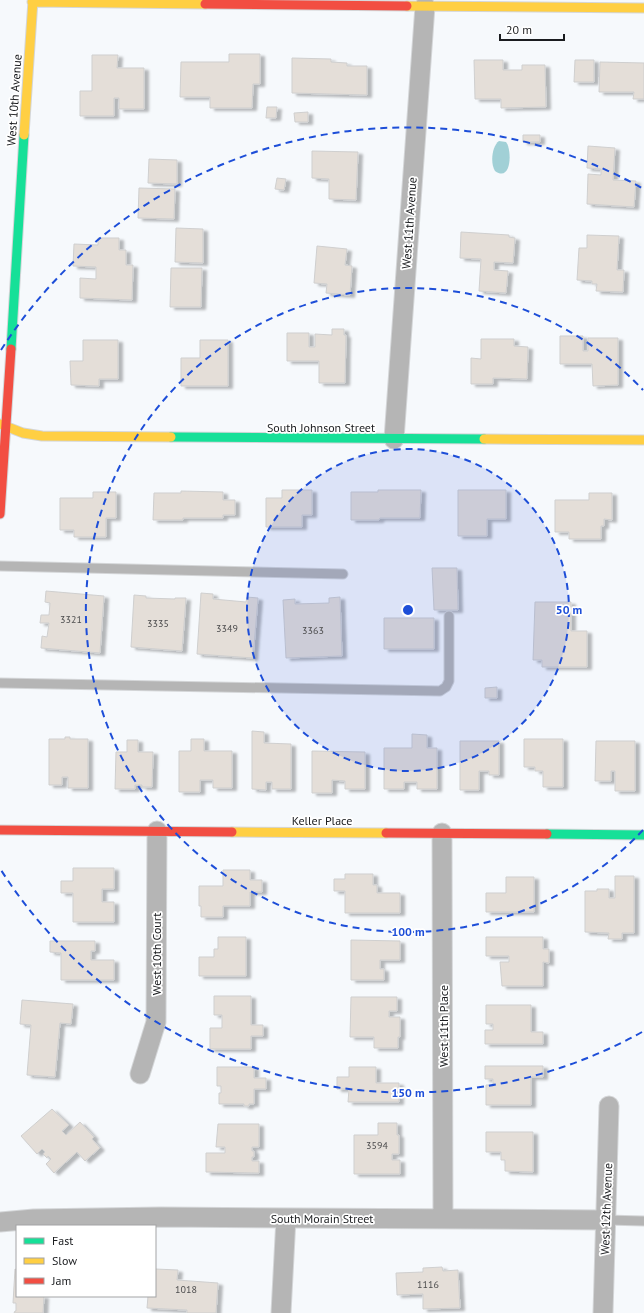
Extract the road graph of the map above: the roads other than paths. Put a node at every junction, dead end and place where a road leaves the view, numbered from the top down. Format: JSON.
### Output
{"nodes":[{"id":1,"x":33,"y":1,"type":"edge"},
{"id":2,"x":425,"y":6,"type":"junction"},
{"id":3,"x":644,"y":8,"type":"edge"},
{"id":4,"x":3,"y":425,"type":"edge"},
{"id":5,"x":394,"y":439,"type":"junction"},
{"id":6,"x":644,"y":440,"type":"edge"},
{"id":7,"x":0,"y":514,"type":"edge"},
{"id":8,"x":0,"y":566,"type":"edge"},
{"id":9,"x":343,"y":574,"type":"dead end"},
{"id":10,"x":449,"y":616,"type":"dead end"},
{"id":11,"x":0,"y":683,"type":"edge"},
{"id":12,"x":0,"y":830,"type":"edge"},
{"id":13,"x":157,"y":831,"type":"junction"},
{"id":14,"x":442,"y":833,"type":"junction"},
{"id":15,"x":644,"y":835,"type":"edge"},
{"id":16,"x":140,"y":1074,"type":"dead end"},
{"id":17,"x":609,"y":1106,"type":"dead end"},
{"id":18,"x":286,"y":1218,"type":"junction"},
{"id":19,"x":443,"y":1219,"type":"junction"},
{"id":20,"x":606,"y":1220,"type":"junction"},
{"id":21,"x":644,"y":1221,"type":"edge"},
{"id":22,"x":0,"y":1222,"type":"edge"},
{"id":23,"x":281,"y":1313,"type":"edge"},
{"id":24,"x":603,"y":1313,"type":"edge"}],
"edges":[{"from":1,"to":2,"type":"street"},
{"from":1,"to":4,"type":"street","name":"West 10th Avenue"},
{"from":2,"to":3,"type":"street"},
{"from":2,"to":5,"type":"street","name":"West 11th Avenue"},
{"from":4,"to":5,"type":"street","name":"South Johnson Street"},
{"from":4,"to":7,"type":"street","name":"West 10th Avenue"},
{"from":5,"to":6,"type":"street","name":"South Johnson Street"},
{"from":8,"to":9,"type":"lane"},
{"from":10,"to":11,"type":"lane"},
{"from":12,"to":13,"type":"street","name":"Keller Place"},
{"from":13,"to":14,"type":"street","name":"Keller Place"},
{"from":13,"to":16,"type":"street","name":"West 10th Court"},
{"from":14,"to":15,"type":"street","name":"Keller Place"},
{"from":14,"to":19,"type":"street","name":"West 11th Place"},
{"from":17,"to":20,"type":"street","name":"West 12th Avenue"},
{"from":18,"to":19,"type":"street","name":"South Morain Street"},
{"from":18,"to":22,"type":"street","name":"South Morain Street"},
{"from":18,"to":23,"type":"street"},
{"from":19,"to":20,"type":"street","name":"South Morain Street"},
{"from":20,"to":21,"type":"lane","name":"South Morain Street"},
{"from":20,"to":24,"type":"street","name":"West 12th Avenue"}]}
